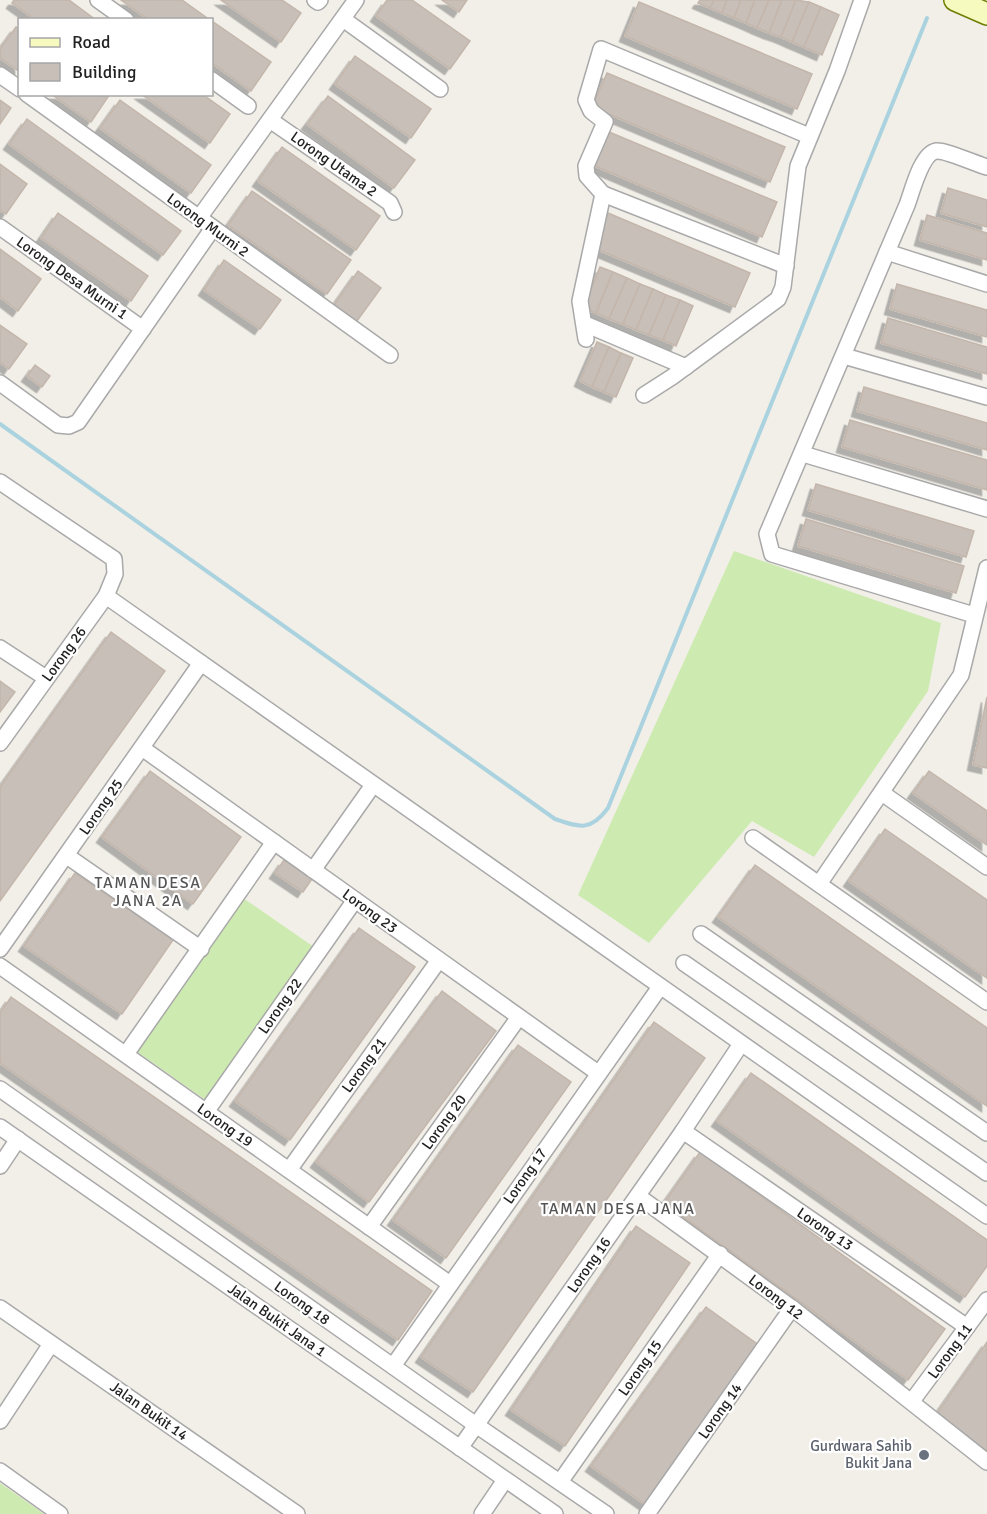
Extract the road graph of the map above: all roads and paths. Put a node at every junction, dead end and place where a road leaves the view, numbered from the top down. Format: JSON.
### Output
{"nodes":[{"id":1,"x":98,"y":0,"type":"edge"},
{"id":2,"x":315,"y":0,"type":"edge"},
{"id":3,"x":320,"y":0,"type":"edge"},
{"id":4,"x":356,"y":0,"type":"edge"},
{"id":5,"x":862,"y":0,"type":"edge"},
{"id":6,"x":955,"y":0,"type":"edge"},
{"id":7,"x":987,"y":14,"type":"edge"},
{"id":8,"x":123,"y":18,"type":"edge"},
{"id":9,"x":343,"y":19,"type":"junction"},
{"id":10,"x":0,"y":75,"type":"edge"},
{"id":11,"x":213,"y":81,"type":"edge"},
{"id":12,"x":18,"y":88,"type":"edge"},
{"id":13,"x":440,"y":89,"type":"dead end"},
{"id":14,"x":30,"y":96,"type":"edge"},
{"id":15,"x":248,"y":106,"type":"dead end"},
{"id":16,"x":270,"y":120,"type":"junction"},
{"id":17,"x":809,"y":136,"type":"junction"},
{"id":18,"x":987,"y":167,"type":"edge"},
{"id":19,"x":603,"y":194,"type":"junction"},
{"id":20,"x":394,"y":212,"type":"dead end"},
{"id":21,"x":199,"y":218,"type":"junction"},
{"id":22,"x":0,"y":227,"type":"edge"},
{"id":23,"x":213,"y":228,"type":"junction"},
{"id":24,"x":887,"y":252,"type":"junction"},
{"id":25,"x":786,"y":266,"type":"junction"},
{"id":26,"x":987,"y":284,"type":"edge"},
{"id":27,"x":143,"y":329,"type":"junction"},
{"id":28,"x":390,"y":355,"type":"dead end"},
{"id":29,"x":844,"y":356,"type":"junction"},
{"id":30,"x":686,"y":367,"type":"junction"},
{"id":31,"x":0,"y":383,"type":"edge"},
{"id":32,"x":644,"y":394,"type":"dead end"},
{"id":33,"x":987,"y":398,"type":"edge"},
{"id":34,"x":802,"y":454,"type":"junction"},
{"id":35,"x":0,"y":482,"type":"edge"},
{"id":36,"x":987,"y":509,"type":"edge"},
{"id":37,"x":987,"y":568,"type":"edge"},
{"id":38,"x":106,"y":596,"type":"junction"},
{"id":39,"x":974,"y":615,"type":"junction"},
{"id":40,"x":0,"y":648,"type":"edge"},
{"id":41,"x":201,"y":663,"type":"junction"},
{"id":42,"x":46,"y":678,"type":"junction"},
{"id":43,"x":0,"y":743,"type":"edge"},
{"id":44,"x":142,"y":748,"type":"junction"},
{"id":45,"x":373,"y":785,"type":"junction"},
{"id":46,"x":882,"y":793,"type":"junction"},
{"id":47,"x":753,"y":838,"type":"dead end"},
{"id":48,"x":274,"y":842,"type":"junction"},
{"id":49,"x":67,"y":856,"type":"junction"},
{"id":50,"x":987,"y":867,"type":"edge"},
{"id":51,"x":314,"y":870,"type":"junction"},
{"id":52,"x":819,"y":885,"type":"junction"},
{"id":53,"x":354,"y":900,"type":"junction"},
{"id":54,"x":701,"y":934,"type":"dead end"},
{"id":55,"x":0,"y":949,"type":"edge"},
{"id":56,"x":201,"y":949,"type":"junction"},
{"id":57,"x":439,"y":960,"type":"junction"},
{"id":58,"x":684,"y":963,"type":"dead end"},
{"id":59,"x":0,"y":966,"type":"edge"},
{"id":60,"x":660,"y":987,"type":"junction"},
{"id":61,"x":987,"y":1002,"type":"edge"},
{"id":62,"x":519,"y":1017,"type":"junction"},
{"id":63,"x":741,"y":1044,"type":"junction"},
{"id":64,"x":126,"y":1054,"type":"junction"},
{"id":65,"x":598,"y":1073,"type":"junction"},
{"id":66,"x":0,"y":1089,"type":"edge"},
{"id":67,"x":206,"y":1112,"type":"junction"},
{"id":68,"x":0,"y":1127,"type":"edge"},
{"id":69,"x":683,"y":1131,"type":"junction"},
{"id":70,"x":987,"y":1133,"type":"edge"},
{"id":71,"x":18,"y":1139,"type":"junction"},
{"id":72,"x":0,"y":1166,"type":"edge"},
{"id":73,"x":289,"y":1170,"type":"junction"},
{"id":74,"x":987,"y":1173,"type":"edge"},
{"id":75,"x":638,"y":1196,"type":"junction"},
{"id":76,"x":987,"y":1216,"type":"edge"},
{"id":77,"x":369,"y":1227,"type":"junction"},
{"id":78,"x":720,"y":1254,"type":"junction"},
{"id":79,"x":450,"y":1284,"type":"junction"},
{"id":80,"x":987,"y":1300,"type":"edge"},
{"id":81,"x":0,"y":1308,"type":"edge"},
{"id":82,"x":792,"y":1308,"type":"junction"},
{"id":83,"x":967,"y":1327,"type":"junction"},
{"id":84,"x":51,"y":1344,"type":"junction"},
{"id":85,"x":393,"y":1366,"type":"junction"},
{"id":86,"x":912,"y":1401,"type":"junction"},
{"id":87,"x":0,"y":1421,"type":"edge"},
{"id":88,"x":476,"y":1425,"type":"junction"},
{"id":89,"x":460,"y":1448,"type":"junction"},
{"id":90,"x":987,"y":1462,"type":"edge"},
{"id":91,"x":0,"y":1471,"type":"edge"},
{"id":92,"x":505,"y":1480,"type":"junction"},
{"id":93,"x":560,"y":1482,"type":"junction"},
{"id":94,"x":60,"y":1514,"type":"edge"},
{"id":95,"x":297,"y":1514,"type":"edge"},
{"id":96,"x":482,"y":1514,"type":"edge"},
{"id":97,"x":555,"y":1514,"type":"edge"},
{"id":98,"x":606,"y":1514,"type":"edge"},
{"id":99,"x":647,"y":1514,"type":"edge"}],
"edges":[{"from":1,"to":8,"type":"street"},
{"from":2,"to":3,"type":"street"},
{"from":4,"to":9,"type":"street"},
{"from":5,"to":17,"type":"street"},
{"from":6,"to":7,"type":"street"},
{"from":9,"to":13,"type":"street"},
{"from":9,"to":16,"type":"street"},
{"from":10,"to":12,"type":"street"},
{"from":11,"to":15,"type":"street"},
{"from":14,"to":21,"type":"street","name":"Lorong Murni 2"},
{"from":16,"to":20,"type":"street","name":"Lorong Utama 2"},
{"from":16,"to":21,"type":"street"},
{"from":17,"to":19,"type":"street"},
{"from":17,"to":25,"type":"street"},
{"from":18,"to":24,"type":"street"},
{"from":19,"to":25,"type":"street"},
{"from":19,"to":30,"type":"street"},
{"from":21,"to":23,"type":"street","name":"Lorong Murni 2"},
{"from":22,"to":27,"type":"street","name":"Lorong Desa Murni 1"},
{"from":23,"to":27,"type":"street"},
{"from":23,"to":28,"type":"street","name":"Lorong Murni 2"},
{"from":24,"to":26,"type":"street"},
{"from":24,"to":29,"type":"street"},
{"from":25,"to":30,"type":"street"},
{"from":27,"to":31,"type":"street"},
{"from":29,"to":33,"type":"street"},
{"from":29,"to":34,"type":"street"},
{"from":30,"to":32,"type":"street"},
{"from":34,"to":36,"type":"street"},
{"from":34,"to":39,"type":"street"},
{"from":35,"to":38,"type":"street","name":"Lorong 26"},
{"from":37,"to":39,"type":"street"},
{"from":38,"to":41,"type":"street"},
{"from":38,"to":42,"type":"street","name":"Lorong 26"},
{"from":39,"to":46,"type":"street"},
{"from":40,"to":42,"type":"street"},
{"from":41,"to":44,"type":"street","name":"Lorong 25"},
{"from":41,"to":45,"type":"street"},
{"from":42,"to":43,"type":"street","name":"Lorong 26"},
{"from":44,"to":48,"type":"street","name":"Lorong 23"},
{"from":44,"to":49,"type":"street","name":"Lorong 25"},
{"from":45,"to":51,"type":"street"},
{"from":45,"to":60,"type":"street"},
{"from":46,"to":50,"type":"street"},
{"from":46,"to":52,"type":"street"},
{"from":47,"to":52,"type":"street"},
{"from":48,"to":51,"type":"street","name":"Lorong 23"},
{"from":48,"to":56,"type":"street"},
{"from":49,"to":55,"type":"street","name":"Lorong 25"},
{"from":49,"to":56,"type":"street"},
{"from":51,"to":53,"type":"street","name":"Lorong 23"},
{"from":52,"to":61,"type":"street"},
{"from":53,"to":57,"type":"street","name":"Lorong 23"},
{"from":53,"to":67,"type":"street","name":"Lorong 22"},
{"from":54,"to":70,"type":"street"},
{"from":56,"to":64,"type":"street"},
{"from":57,"to":62,"type":"street","name":"Lorong 23"},
{"from":57,"to":73,"type":"street","name":"Lorong 21"},
{"from":58,"to":74,"type":"street"},
{"from":59,"to":64,"type":"street","name":"Lorong 19"},
{"from":60,"to":63,"type":"street"},
{"from":60,"to":65,"type":"street","name":"Lorong 17"},
{"from":62,"to":65,"type":"street","name":"Lorong 23"},
{"from":62,"to":77,"type":"street","name":"Lorong 20"},
{"from":63,"to":69,"type":"street","name":"Lorong 16"},
{"from":63,"to":76,"type":"street"},
{"from":64,"to":67,"type":"street","name":"Lorong 19"},
{"from":65,"to":79,"type":"street","name":"Lorong 17"},
{"from":66,"to":85,"type":"street","name":"Lorong 18"},
{"from":67,"to":73,"type":"street","name":"Lorong 19"},
{"from":68,"to":71,"type":"street","name":"Jalan Bukit Jana 1"},
{"from":69,"to":75,"type":"street","name":"Lorong 16"},
{"from":69,"to":83,"type":"street","name":"Lorong 13"},
{"from":71,"to":72,"type":"street"},
{"from":71,"to":89,"type":"street","name":"Jalan Bukit Jana 1"},
{"from":73,"to":77,"type":"street","name":"Lorong 19"},
{"from":75,"to":78,"type":"street","name":"Lorong 12"},
{"from":75,"to":88,"type":"street","name":"Lorong 16"},
{"from":77,"to":79,"type":"street","name":"Lorong 19"},
{"from":78,"to":82,"type":"street","name":"Lorong 12"},
{"from":78,"to":93,"type":"street","name":"Lorong 15"},
{"from":79,"to":85,"type":"street","name":"Lorong 17"},
{"from":80,"to":83,"type":"street","name":"Lorong 11"},
{"from":81,"to":84,"type":"street","name":"Jalan Bukit 14"},
{"from":82,"to":86,"type":"street","name":"Lorong 12"},
{"from":82,"to":99,"type":"street","name":"Lorong 14"},
{"from":83,"to":86,"type":"street","name":"Lorong 11"},
{"from":84,"to":87,"type":"street"},
{"from":84,"to":95,"type":"street","name":"Jalan Bukit 14"},
{"from":85,"to":88,"type":"street","name":"Lorong 18"},
{"from":86,"to":90,"type":"street","name":"Lorong 12"},
{"from":88,"to":89,"type":"street","name":"Lorong 16"},
{"from":88,"to":93,"type":"street","name":"Lorong 18"},
{"from":89,"to":92,"type":"street","name":"Jalan Bukit Jana 1"},
{"from":91,"to":94,"type":"street"},
{"from":92,"to":96,"type":"street"},
{"from":92,"to":97,"type":"street","name":"Jalan Bukit Jana 1"},
{"from":93,"to":98,"type":"street","name":"Lorong 18"}]}
